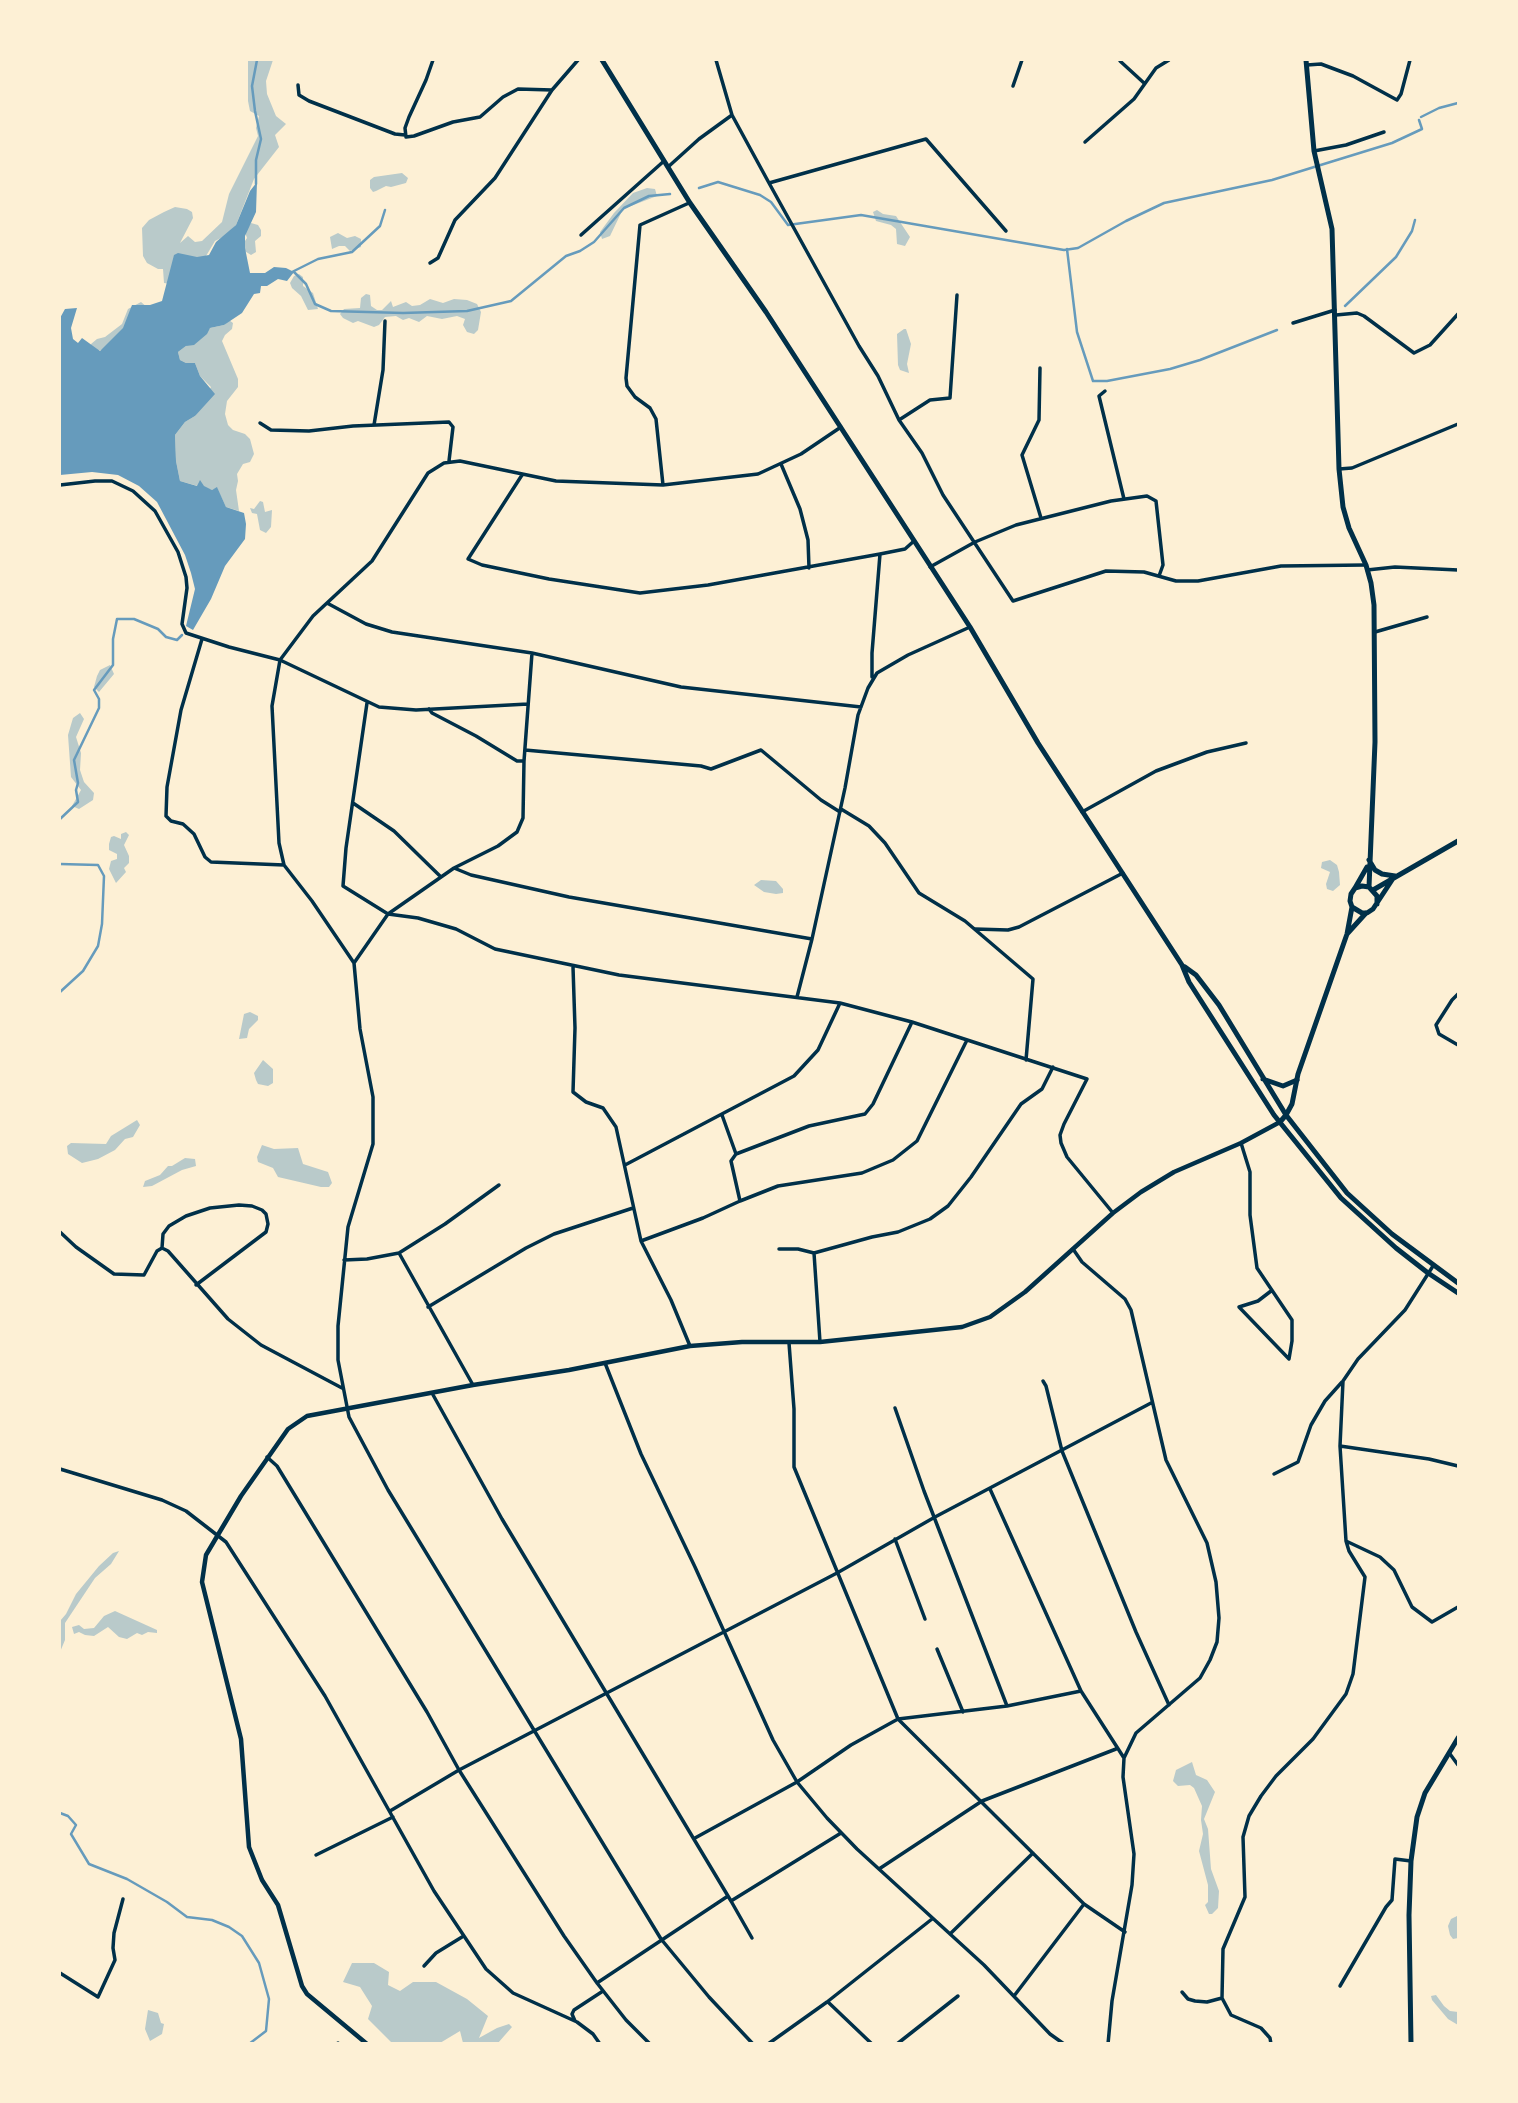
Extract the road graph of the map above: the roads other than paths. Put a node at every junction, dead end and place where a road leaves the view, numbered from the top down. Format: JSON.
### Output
{"nodes":[{"id":1,"x":433,"y":60,"type":"edge"},
{"id":2,"x":578,"y":60,"type":"edge"},
{"id":3,"x":603,"y":60,"type":"edge"},
{"id":4,"x":716,"y":60,"type":"edge"},
{"id":5,"x":1022,"y":60,"type":"edge"},
{"id":6,"x":1168,"y":60,"type":"edge"},
{"id":7,"x":1410,"y":60,"type":"edge"},
{"id":8,"x":1120,"y":61,"type":"edge"},
{"id":9,"x":1306,"y":63,"type":"edge"},
{"id":10,"x":1144,"y":83,"type":"junction"},
{"id":11,"x":298,"y":85,"type":"dead end"},
{"id":12,"x":1013,"y":86,"type":"dead end"},
{"id":13,"x":552,"y":90,"type":"junction"},
{"id":14,"x":732,"y":115,"type":"junction"},
{"id":15,"x":1384,"y":132,"type":"dead end"},
{"id":16,"x":405,"y":135,"type":"junction"},
{"id":17,"x":1085,"y":142,"type":"dead end"},
{"id":18,"x":1315,"y":154,"type":"junction"},
{"id":19,"x":666,"y":164,"type":"junction"},
{"id":20,"x":769,"y":183,"type":"junction"},
{"id":21,"x":690,"y":203,"type":"junction"},
{"id":22,"x":1006,"y":231,"type":"dead end"},
{"id":23,"x":580,"y":235,"type":"dead end"},
{"id":24,"x":430,"y":263,"type":"dead end"},
{"id":25,"x":957,"y":295,"type":"dead end"},
{"id":26,"x":1335,"y":313,"type":"junction"},
{"id":27,"x":1458,"y":314,"type":"edge"},
{"id":28,"x":385,"y":321,"type":"dead end"},
{"id":29,"x":1293,"y":323,"type":"dead end"},
{"id":30,"x":1040,"y":368,"type":"dead end"},
{"id":31,"x":1105,"y":391,"type":"dead end"},
{"id":32,"x":900,"y":420,"type":"junction"},
{"id":33,"x":260,"y":423,"type":"dead end"},
{"id":34,"x":1458,"y":424,"type":"edge"},
{"id":35,"x":374,"y":425,"type":"junction"},
{"id":36,"x":841,"y":427,"type":"junction"},
{"id":37,"x":449,"y":461,"type":"junction"},
{"id":38,"x":781,"y":464,"type":"junction"},
{"id":39,"x":1339,"y":469,"type":"junction"},
{"id":40,"x":522,"y":475,"type":"junction"},
{"id":41,"x":60,"y":485,"type":"edge"},
{"id":42,"x":663,"y":485,"type":"junction"},
{"id":43,"x":1124,"y":499,"type":"junction"},
{"id":44,"x":1041,"y":518,"type":"junction"},
{"id":45,"x":914,"y":541,"type":"junction"},
{"id":46,"x":975,"y":542,"type":"junction"},
{"id":47,"x":880,"y":555,"type":"junction"},
{"id":48,"x":930,"y":567,"type":"junction"},
{"id":49,"x":1367,"y":567,"type":"junction"},
{"id":50,"x":809,"y":568,"type":"junction"},
{"id":51,"x":1458,"y":570,"type":"edge"},
{"id":52,"x":1158,"y":576,"type":"junction"},
{"id":53,"x":327,"y":603,"type":"junction"},
{"id":54,"x":1427,"y":617,"type":"dead end"},
{"id":55,"x":970,"y":627,"type":"junction"},
{"id":56,"x":1374,"y":632,"type":"junction"},
{"id":57,"x":202,"y":639,"type":"junction"},
{"id":58,"x":532,"y":653,"type":"junction"},
{"id":59,"x":280,"y":660,"type":"junction"},
{"id":60,"x":873,"y":680,"type":"junction"},
{"id":61,"x":367,"y":703,"type":"junction"},
{"id":62,"x":528,"y":704,"type":"junction"},
{"id":63,"x":861,"y":707,"type":"junction"},
{"id":64,"x":429,"y":709,"type":"junction"},
{"id":65,"x":1246,"y":743,"type":"dead end"},
{"id":66,"x":525,"y":750,"type":"junction"},
{"id":67,"x":524,"y":761,"type":"junction"},
{"id":68,"x":353,"y":803,"type":"junction"},
{"id":69,"x":840,"y":811,"type":"junction"},
{"id":70,"x":1083,"y":812,"type":"junction"},
{"id":71,"x":1458,"y":841,"type":"edge"},
{"id":72,"x":1368,"y":862,"type":"junction"},
{"id":73,"x":284,"y":865,"type":"junction"},
{"id":74,"x":454,"y":869,"type":"junction"},
{"id":75,"x":1123,"y":873,"type":"junction"},
{"id":76,"x":1401,"y":875,"type":"junction"},
{"id":77,"x":441,"y":877,"type":"junction"},
{"id":78,"x":1392,"y":880,"type":"junction"},
{"id":79,"x":1356,"y":888,"type":"junction"},
{"id":80,"x":1371,"y":888,"type":"junction"},
{"id":81,"x":1377,"y":904,"type":"junction"},
{"id":82,"x":1353,"y":907,"type":"junction"},
{"id":83,"x":1367,"y":912,"type":"junction"},
{"id":84,"x":388,"y":914,"type":"junction"},
{"id":85,"x":975,"y":929,"type":"junction"},
{"id":86,"x":1347,"y":934,"type":"junction"},
{"id":87,"x":813,"y":939,"type":"junction"},
{"id":88,"x":354,"y":963,"type":"junction"},
{"id":89,"x":1182,"y":965,"type":"junction"},
{"id":90,"x":573,"y":966,"type":"junction"},
{"id":91,"x":1458,"y":994,"type":"edge"},
{"id":92,"x":797,"y":997,"type":"junction"},
{"id":93,"x":840,"y":1003,"type":"junction"},
{"id":94,"x":912,"y":1022,"type":"junction"},
{"id":95,"x":967,"y":1040,"type":"junction"},
{"id":96,"x":1458,"y":1045,"type":"edge"},
{"id":97,"x":1026,"y":1060,"type":"junction"},
{"id":98,"x":1053,"y":1067,"type":"junction"},
{"id":99,"x":1264,"y":1079,"type":"junction"},
{"id":100,"x":1297,"y":1080,"type":"junction"},
{"id":101,"x":722,"y":1115,"type":"junction"},
{"id":102,"x":1286,"y":1115,"type":"junction"},
{"id":103,"x":1280,"y":1122,"type":"junction"},
{"id":104,"x":1241,"y":1143,"type":"junction"},
{"id":105,"x":736,"y":1154,"type":"junction"},
{"id":106,"x":625,"y":1165,"type":"junction"},
{"id":107,"x":499,"y":1185,"type":"dead end"},
{"id":108,"x":740,"y":1201,"type":"junction"},
{"id":109,"x":633,"y":1208,"type":"junction"},
{"id":110,"x":1113,"y":1213,"type":"junction"},
{"id":111,"x":60,"y":1232,"type":"edge"},
{"id":112,"x":642,"y":1241,"type":"junction"},
{"id":113,"x":162,"y":1248,"type":"junction"},
{"id":114,"x":779,"y":1249,"type":"dead end"},
{"id":115,"x":1073,"y":1250,"type":"junction"},
{"id":116,"x":399,"y":1253,"type":"junction"},
{"id":117,"x":814,"y":1253,"type":"junction"},
{"id":118,"x":344,"y":1260,"type":"junction"},
{"id":119,"x":1433,"y":1266,"type":"junction"},
{"id":120,"x":1428,"y":1273,"type":"junction"},
{"id":121,"x":1458,"y":1283,"type":"edge"},
{"id":122,"x":196,"y":1285,"type":"junction"},
{"id":123,"x":1271,"y":1291,"type":"junction"},
{"id":124,"x":1458,"y":1293,"type":"edge"},
{"id":125,"x":428,"y":1307,"type":"junction"},
{"id":126,"x":820,"y":1342,"type":"junction"},
{"id":127,"x":789,"y":1343,"type":"junction"},
{"id":128,"x":690,"y":1346,"type":"junction"},
{"id":129,"x":605,"y":1363,"type":"junction"},
{"id":130,"x":1043,"y":1381,"type":"dead end"},
{"id":131,"x":1343,"y":1381,"type":"junction"},
{"id":132,"x":473,"y":1385,"type":"junction"},
{"id":133,"x":342,"y":1388,"type":"junction"},
{"id":134,"x":432,"y":1393,"type":"junction"},
{"id":135,"x":1151,"y":1403,"type":"junction"},
{"id":136,"x":895,"y":1408,"type":"dead end"},
{"id":137,"x":346,"y":1410,"type":"junction"},
{"id":138,"x":1340,"y":1446,"type":"junction"},
{"id":139,"x":1062,"y":1451,"type":"junction"},
{"id":140,"x":267,"y":1457,"type":"junction"},
{"id":141,"x":1458,"y":1466,"type":"edge"},
{"id":142,"x":60,"y":1469,"type":"edge"},
{"id":143,"x":1275,"y":1474,"type":"dead end"},
{"id":144,"x":990,"y":1489,"type":"junction"},
{"id":145,"x":934,"y":1517,"type":"junction"},
{"id":146,"x":219,"y":1536,"type":"junction"},
{"id":147,"x":895,"y":1539,"type":"junction"},
{"id":148,"x":1346,"y":1541,"type":"junction"},
{"id":149,"x":837,"y":1573,"type":"junction"},
{"id":150,"x":1458,"y":1607,"type":"edge"},
{"id":151,"x":925,"y":1619,"type":"dead end"},
{"id":152,"x":725,"y":1632,"type":"junction"},
{"id":153,"x":937,"y":1649,"type":"dead end"},
{"id":154,"x":1081,"y":1691,"type":"junction"},
{"id":155,"x":607,"y":1692,"type":"junction"},
{"id":156,"x":1169,"y":1705,"type":"junction"},
{"id":157,"x":1007,"y":1706,"type":"junction"},
{"id":158,"x":963,"y":1712,"type":"junction"},
{"id":159,"x":898,"y":1719,"type":"junction"},
{"id":160,"x":534,"y":1730,"type":"junction"},
{"id":161,"x":1458,"y":1738,"type":"edge"},
{"id":162,"x":1116,"y":1748,"type":"junction"},
{"id":163,"x":1448,"y":1752,"type":"junction"},
{"id":164,"x":1124,"y":1758,"type":"junction"},
{"id":165,"x":1458,"y":1765,"type":"edge"},
{"id":166,"x":460,"y":1770,"type":"junction"},
{"id":167,"x":797,"y":1782,"type":"junction"},
{"id":168,"x":982,"y":1801,"type":"junction"},
{"id":169,"x":390,"y":1811,"type":"junction"},
{"id":170,"x":393,"y":1817,"type":"junction"},
{"id":171,"x":841,"y":1833,"type":"junction"},
{"id":172,"x":694,"y":1839,"type":"junction"},
{"id":173,"x":1034,"y":1852,"type":"junction"},
{"id":174,"x":316,"y":1855,"type":"dead end"},
{"id":175,"x":1411,"y":1861,"type":"junction"},
{"id":176,"x":879,"y":1869,"type":"junction"},
{"id":177,"x":728,"y":1896,"type":"junction"},
{"id":178,"x":122,"y":1899,"type":"dead end"},
{"id":179,"x":731,"y":1901,"type":"junction"},
{"id":180,"x":1084,"y":1904,"type":"junction"},
{"id":181,"x":932,"y":1919,"type":"junction"},
{"id":182,"x":1125,"y":1932,"type":"junction"},
{"id":183,"x":950,"y":1934,"type":"junction"},
{"id":184,"x":462,"y":1937,"type":"junction"},
{"id":185,"x":752,"y":1938,"type":"dead end"},
{"id":186,"x":662,"y":1939,"type":"junction"},
{"id":187,"x":424,"y":1966,"type":"dead end"},
{"id":188,"x":60,"y":1973,"type":"edge"},
{"id":189,"x":597,"y":1983,"type":"junction"},
{"id":190,"x":1340,"y":1986,"type":"dead end"},
{"id":191,"x":603,"y":1991,"type":"junction"},
{"id":192,"x":1182,"y":1992,"type":"dead end"},
{"id":193,"x":958,"y":1996,"type":"dead end"},
{"id":194,"x":1014,"y":1996,"type":"junction"},
{"id":195,"x":1222,"y":1998,"type":"junction"},
{"id":196,"x":827,"y":2002,"type":"junction"},
{"id":197,"x":577,"y":2022,"type":"junction"},
{"id":198,"x":367,"y":2043,"type":"edge"},
{"id":199,"x":600,"y":2043,"type":"edge"},
{"id":200,"x":650,"y":2043,"type":"edge"},
{"id":201,"x":753,"y":2043,"type":"edge"},
{"id":202,"x":768,"y":2043,"type":"edge"},
{"id":203,"x":872,"y":2043,"type":"edge"},
{"id":204,"x":897,"y":2043,"type":"edge"},
{"id":205,"x":1064,"y":2043,"type":"edge"},
{"id":206,"x":1108,"y":2043,"type":"edge"},
{"id":207,"x":1271,"y":2043,"type":"edge"},
{"id":208,"x":1411,"y":2043,"type":"edge"}],
"edges":[{"from":1,"to":16,"type":"street"},
{"from":2,"to":13,"type":"street"},
{"from":3,"to":19,"type":"main road"},
{"from":4,"to":14,"type":"street"},
{"from":5,"to":12,"type":"street"},
{"from":6,"to":10,"type":"street"},
{"from":7,"to":9,"type":"street"},
{"from":8,"to":10,"type":"street"},
{"from":9,"to":18,"type":"main road"},
{"from":10,"to":17,"type":"street"},
{"from":11,"to":16,"type":"street"},
{"from":13,"to":16,"type":"street"},
{"from":13,"to":24,"type":"street"},
{"from":14,"to":19,"type":"street"},
{"from":14,"to":20,"type":"street"},
{"from":15,"to":18,"type":"street"},
{"from":18,"to":26,"type":"main road"},
{"from":19,"to":21,"type":"main road"},
{"from":19,"to":23,"type":"street"},
{"from":20,"to":22,"type":"street"},
{"from":20,"to":32,"type":"street"},
{"from":21,"to":36,"type":"main road"},
{"from":21,"to":42,"type":"street"},
{"from":25,"to":32,"type":"street"},
{"from":26,"to":27,"type":"street"},
{"from":26,"to":29,"type":"street"},
{"from":26,"to":39,"type":"main road"},
{"from":28,"to":35,"type":"street"},
{"from":30,"to":44,"type":"street"},
{"from":31,"to":43,"type":"street"},
{"from":32,"to":46,"type":"street"},
{"from":33,"to":35,"type":"street"},
{"from":34,"to":39,"type":"street"},
{"from":35,"to":37,"type":"street"},
{"from":36,"to":38,"type":"street"},
{"from":36,"to":45,"type":"main road"},
{"from":37,"to":40,"type":"street"},
{"from":37,"to":53,"type":"street"},
{"from":38,"to":42,"type":"street"},
{"from":38,"to":50,"type":"street"},
{"from":39,"to":49,"type":"main road"},
{"from":40,"to":42,"type":"street"},
{"from":40,"to":50,"type":"street"},
{"from":41,"to":57,"type":"street"},
{"from":43,"to":44,"type":"street"},
{"from":43,"to":52,"type":"street"},
{"from":44,"to":46,"type":"street"},
{"from":45,"to":47,"type":"street"},
{"from":45,"to":48,"type":"main road"},
{"from":46,"to":48,"type":"street"},
{"from":46,"to":52,"type":"street"},
{"from":47,"to":50,"type":"street"},
{"from":47,"to":60,"type":"street"},
{"from":48,"to":55,"type":"main road"},
{"from":49,"to":51,"type":"street"},
{"from":49,"to":52,"type":"street"},
{"from":49,"to":56,"type":"main road"},
{"from":53,"to":58,"type":"street"},
{"from":53,"to":59,"type":"street"},
{"from":54,"to":56,"type":"street"},
{"from":55,"to":60,"type":"street"},
{"from":55,"to":70,"type":"main road"},
{"from":56,"to":72,"type":"main road"},
{"from":57,"to":59,"type":"street"},
{"from":57,"to":73,"type":"street"},
{"from":58,"to":62,"type":"street"},
{"from":58,"to":63,"type":"street"},
{"from":59,"to":61,"type":"street"},
{"from":59,"to":73,"type":"street"},
{"from":60,"to":63,"type":"street"},
{"from":61,"to":64,"type":"street"},
{"from":61,"to":68,"type":"street"},
{"from":62,"to":64,"type":"street"},
{"from":62,"to":66,"type":"street"},
{"from":63,"to":69,"type":"street"},
{"from":64,"to":67,"type":"street"},
{"from":65,"to":70,"type":"street"},
{"from":66,"to":67,"type":"street"},
{"from":66,"to":69,"type":"street"},
{"from":67,"to":74,"type":"street"},
{"from":68,"to":77,"type":"street"},
{"from":68,"to":84,"type":"street"},
{"from":69,"to":85,"type":"street"},
{"from":69,"to":87,"type":"street"},
{"from":70,"to":75,"type":"main road"},
{"from":71,"to":76,"type":"main road"},
{"from":72,"to":76,"type":"main road"},
{"from":72,"to":79,"type":"main road"},
{"from":72,"to":80,"type":"main road"},
{"from":73,"to":88,"type":"street"},
{"from":74,"to":77,"type":"street"},
{"from":74,"to":87,"type":"street"},
{"from":75,"to":85,"type":"street"},
{"from":75,"to":89,"type":"main road"},
{"from":76,"to":78,"type":"main road"},
{"from":77,"to":84,"type":"street"},
{"from":78,"to":80,"type":"main road"},
{"from":78,"to":81,"type":"main road"},
{"from":79,"to":80,"type":"main road"},
{"from":79,"to":82,"type":"main road"},
{"from":80,"to":81,"type":"main road"},
{"from":81,"to":83,"type":"main road"},
{"from":82,"to":83,"type":"main road"},
{"from":82,"to":86,"type":"main road"},
{"from":83,"to":86,"type":"main road"},
{"from":84,"to":88,"type":"street"},
{"from":84,"to":90,"type":"street"},
{"from":85,"to":97,"type":"street"},
{"from":86,"to":100,"type":"main road"},
{"from":87,"to":92,"type":"street"},
{"from":88,"to":118,"type":"street"},
{"from":89,"to":99,"type":"main road"},
{"from":89,"to":103,"type":"main road"},
{"from":90,"to":92,"type":"street"},
{"from":90,"to":106,"type":"street"},
{"from":91,"to":96,"type":"street"},
{"from":92,"to":93,"type":"street"},
{"from":93,"to":94,"type":"street"},
{"from":93,"to":101,"type":"street"},
{"from":94,"to":95,"type":"street"},
{"from":94,"to":105,"type":"street"},
{"from":95,"to":97,"type":"street"},
{"from":95,"to":108,"type":"street"},
{"from":97,"to":98,"type":"street"},
{"from":98,"to":110,"type":"street"},
{"from":98,"to":117,"type":"street"},
{"from":99,"to":100,"type":"main road"},
{"from":99,"to":102,"type":"main road"},
{"from":100,"to":102,"type":"main road"},
{"from":101,"to":105,"type":"street"},
{"from":101,"to":106,"type":"street"},
{"from":102,"to":103,"type":"main road"},
{"from":102,"to":119,"type":"main road"},
{"from":103,"to":104,"type":"street"},
{"from":103,"to":120,"type":"main road"},
{"from":104,"to":110,"type":"street"},
{"from":104,"to":123,"type":"street"},
{"from":105,"to":108,"type":"street"},
{"from":106,"to":109,"type":"street"},
{"from":107,"to":116,"type":"street"},
{"from":108,"to":112,"type":"street"},
{"from":109,"to":112,"type":"street"},
{"from":109,"to":125,"type":"street"},
{"from":110,"to":115,"type":"street"},
{"from":111,"to":113,"type":"street"},
{"from":112,"to":128,"type":"street"},
{"from":113,"to":122,"type":"street"},
{"from":113,"to":122,"type":"street"},
{"from":114,"to":117,"type":"street"},
{"from":115,"to":126,"type":"street"},
{"from":115,"to":135,"type":"street"},
{"from":116,"to":118,"type":"street"},
{"from":116,"to":125,"type":"street"},
{"from":117,"to":126,"type":"street"},
{"from":118,"to":133,"type":"street"},
{"from":119,"to":120,"type":"street"},
{"from":119,"to":121,"type":"main road"},
{"from":120,"to":124,"type":"main road"},
{"from":120,"to":131,"type":"street"},
{"from":122,"to":133,"type":"street"},
{"from":123,"to":123,"type":"street"},
{"from":125,"to":132,"type":"street"},
{"from":126,"to":127,"type":"street"},
{"from":127,"to":128,"type":"street"},
{"from":127,"to":149,"type":"street"},
{"from":128,"to":129,"type":"street"},
{"from":129,"to":132,"type":"street"},
{"from":129,"to":152,"type":"street"},
{"from":130,"to":139,"type":"street"},
{"from":131,"to":138,"type":"street"},
{"from":131,"to":143,"type":"street"},
{"from":132,"to":134,"type":"street"},
{"from":133,"to":137,"type":"street"},
{"from":134,"to":137,"type":"street"},
{"from":134,"to":155,"type":"street"},
{"from":135,"to":139,"type":"street"},
{"from":135,"to":156,"type":"street"},
{"from":136,"to":145,"type":"street"},
{"from":137,"to":140,"type":"street"},
{"from":137,"to":160,"type":"street"},
{"from":138,"to":141,"type":"street"},
{"from":138,"to":148,"type":"street"},
{"from":139,"to":144,"type":"street"},
{"from":139,"to":156,"type":"street"},
{"from":140,"to":146,"type":"street"},
{"from":140,"to":166,"type":"street"},
{"from":142,"to":146,"type":"street"},
{"from":144,"to":145,"type":"street"},
{"from":144,"to":154,"type":"street"},
{"from":145,"to":147,"type":"street"},
{"from":145,"to":157,"type":"street"},
{"from":146,"to":169,"type":"street"},
{"from":146,"to":198,"type":"street"},
{"from":147,"to":149,"type":"street"},
{"from":147,"to":151,"type":"street"},
{"from":148,"to":150,"type":"street"},
{"from":148,"to":195,"type":"street"},
{"from":149,"to":152,"type":"street"},
{"from":149,"to":159,"type":"street"},
{"from":152,"to":155,"type":"street"},
{"from":152,"to":167,"type":"street"},
{"from":153,"to":158,"type":"street"},
{"from":154,"to":157,"type":"street"},
{"from":154,"to":162,"type":"street"},
{"from":155,"to":160,"type":"street"},
{"from":155,"to":172,"type":"street"},
{"from":156,"to":164,"type":"street"},
{"from":157,"to":158,"type":"street"},
{"from":158,"to":159,"type":"street"},
{"from":159,"to":167,"type":"street"},
{"from":159,"to":168,"type":"street"},
{"from":160,"to":166,"type":"street"},
{"from":160,"to":186,"type":"street"},
{"from":161,"to":163,"type":"main road"},
{"from":162,"to":164,"type":"street"},
{"from":162,"to":168,"type":"street"},
{"from":163,"to":165,"type":"street"},
{"from":163,"to":175,"type":"main road"},
{"from":164,"to":182,"type":"street"},
{"from":166,"to":169,"type":"street"},
{"from":166,"to":189,"type":"street"},
{"from":167,"to":171,"type":"street"},
{"from":167,"to":172,"type":"street"},
{"from":168,"to":173,"type":"street"},
{"from":168,"to":176,"type":"street"},
{"from":169,"to":170,"type":"street"},
{"from":170,"to":174,"type":"street"},
{"from":170,"to":184,"type":"street"},
{"from":171,"to":176,"type":"street"},
{"from":171,"to":179,"type":"street"},
{"from":172,"to":177,"type":"street"},
{"from":173,"to":180,"type":"street"},
{"from":173,"to":183,"type":"street"},
{"from":175,"to":190,"type":"street"},
{"from":175,"to":208,"type":"main road"},
{"from":176,"to":181,"type":"street"},
{"from":177,"to":179,"type":"street"},
{"from":177,"to":186,"type":"street"},
{"from":178,"to":188,"type":"street"},
{"from":179,"to":185,"type":"street"},
{"from":180,"to":182,"type":"street"},
{"from":180,"to":194,"type":"street"},
{"from":181,"to":183,"type":"street"},
{"from":181,"to":196,"type":"street"},
{"from":182,"to":206,"type":"street"},
{"from":183,"to":194,"type":"street"},
{"from":184,"to":187,"type":"street"},
{"from":184,"to":197,"type":"street"},
{"from":186,"to":189,"type":"street"},
{"from":186,"to":201,"type":"street"},
{"from":189,"to":191,"type":"street"},
{"from":191,"to":197,"type":"street"},
{"from":191,"to":200,"type":"street"},
{"from":192,"to":195,"type":"street"},
{"from":193,"to":204,"type":"street"},
{"from":194,"to":205,"type":"street"},
{"from":195,"to":207,"type":"street"},
{"from":196,"to":202,"type":"street"},
{"from":196,"to":203,"type":"street"},
{"from":197,"to":199,"type":"street"}]}
